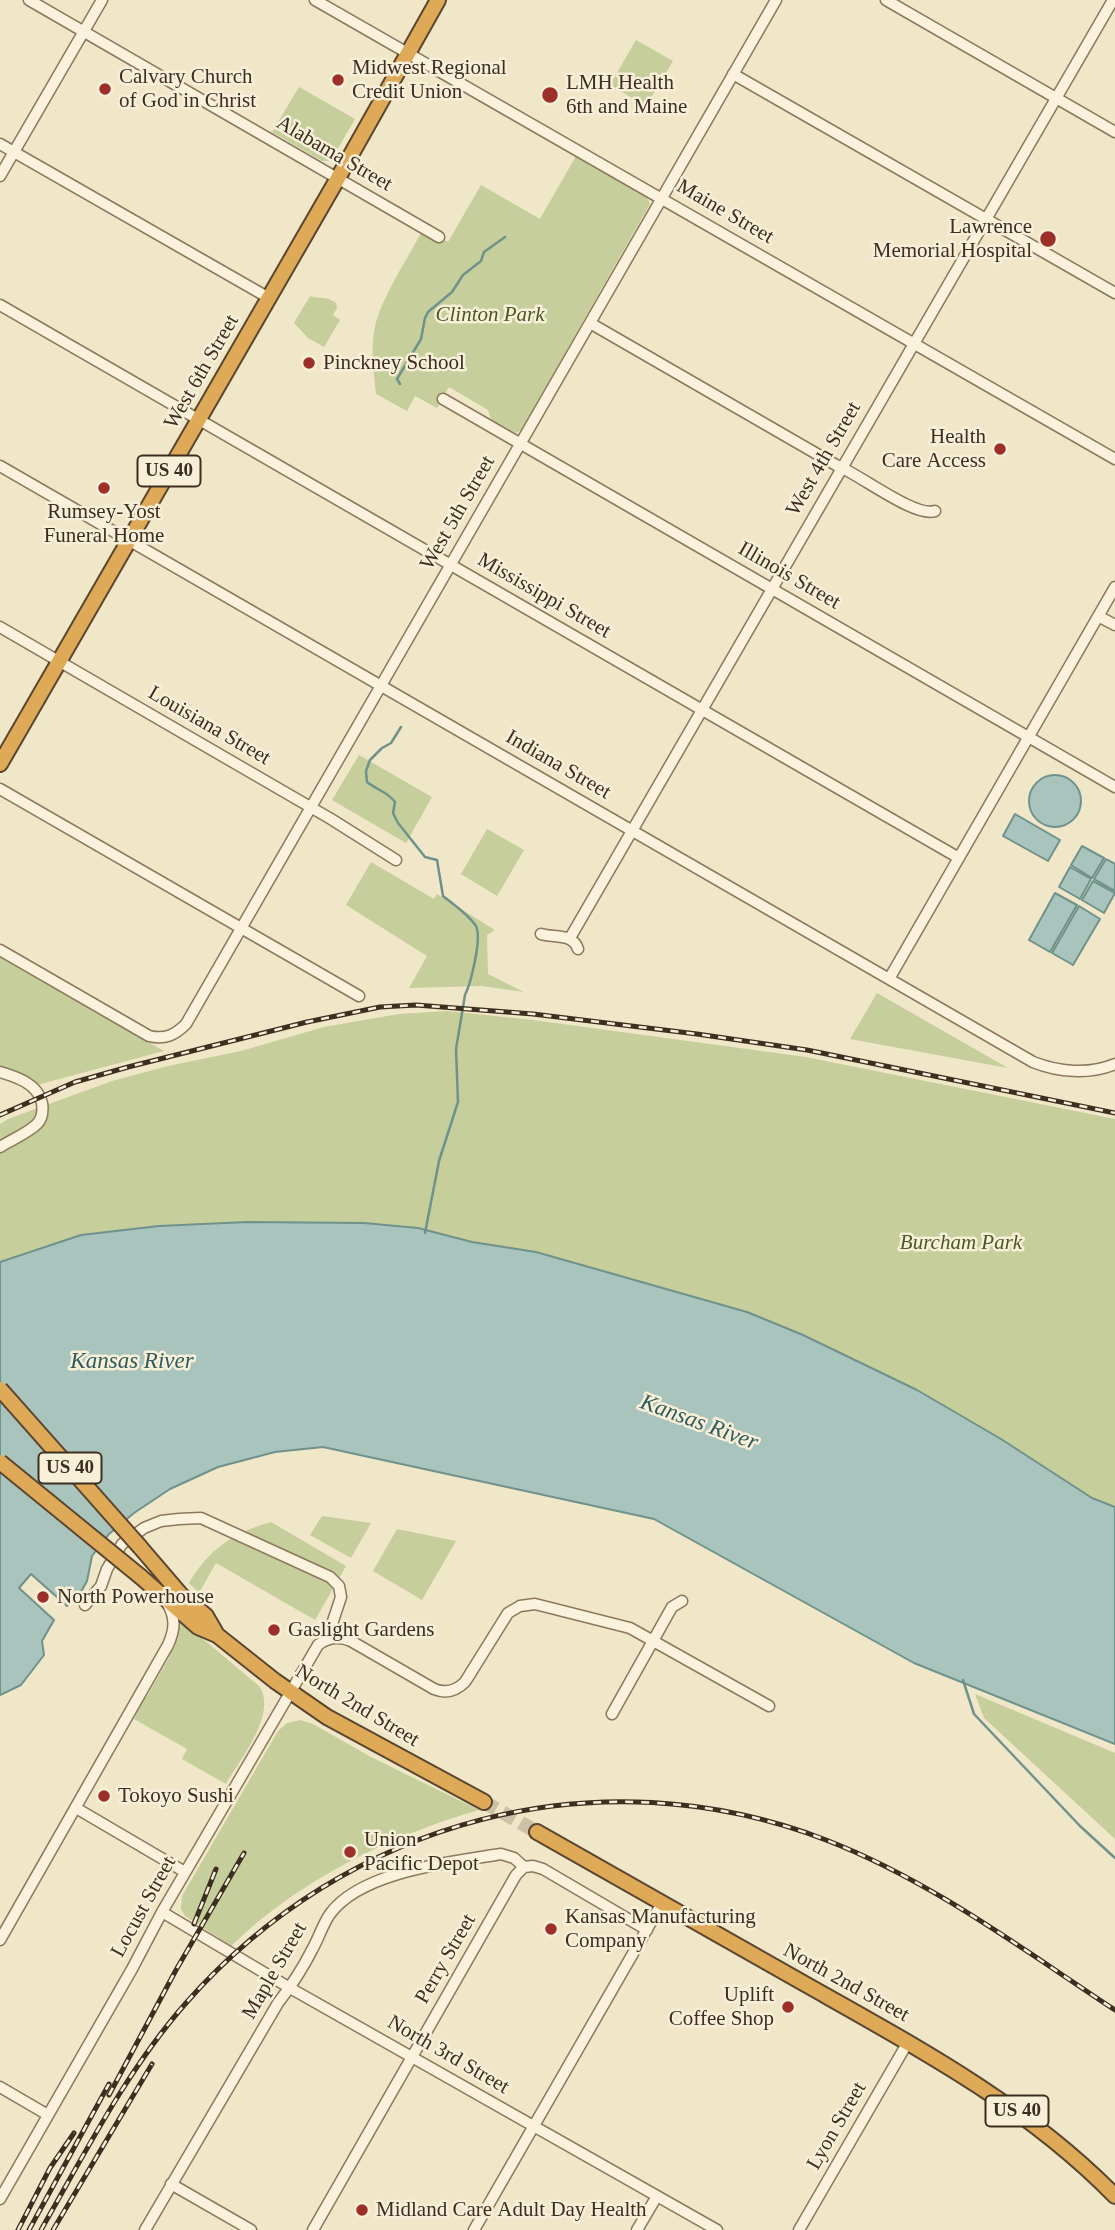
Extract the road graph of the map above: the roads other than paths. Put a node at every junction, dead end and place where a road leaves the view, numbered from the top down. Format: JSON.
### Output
{"nodes":[{"id":1,"x":29,"y":0,"type":"edge"},
{"id":2,"x":103,"y":0,"type":"edge"},
{"id":3,"x":316,"y":0,"type":"edge"},
{"id":4,"x":439,"y":0,"type":"edge"},
{"id":5,"x":776,"y":0,"type":"edge"},
{"id":6,"x":886,"y":0,"type":"edge"},
{"id":7,"x":1113,"y":0,"type":"edge"},
{"id":8,"x":84,"y":32,"type":"junction"},
{"id":9,"x":407,"y":53,"type":"junction"},
{"id":10,"x":733,"y":74,"type":"junction"},
{"id":11,"x":1056,"y":98,"type":"junction"},
{"id":12,"x":1115,"y":132,"type":"edge"},
{"id":13,"x":0,"y":144,"type":"edge"},
{"id":14,"x":14,"y":152,"type":"junction"},
{"id":15,"x":0,"y":176,"type":"edge"},
{"id":16,"x":338,"y":178,"type":"junction"},
{"id":17,"x":662,"y":198,"type":"junction"},
{"id":18,"x":986,"y":219,"type":"junction"},
{"id":19,"x":439,"y":237,"type":"dead end"},
{"id":20,"x":1115,"y":293,"type":"edge"},
{"id":21,"x":269,"y":298,"type":"junction"},
{"id":22,"x":0,"y":305,"type":"edge"},
{"id":23,"x":590,"y":323,"type":"junction"},
{"id":24,"x":914,"y":343,"type":"junction"},
{"id":25,"x":443,"y":399,"type":"dead end"},
{"id":26,"x":199,"y":419,"type":"junction"},
{"id":27,"x":520,"y":444,"type":"junction"},
{"id":28,"x":1115,"y":459,"type":"edge"},
{"id":29,"x":0,"y":466,"type":"edge"},
{"id":30,"x":842,"y":467,"type":"junction"},
{"id":31,"x":935,"y":510,"type":"dead end"},
{"id":32,"x":129,"y":540,"type":"junction"},
{"id":33,"x":450,"y":564,"type":"junction"},
{"id":34,"x":1115,"y":587,"type":"edge"},
{"id":35,"x":772,"y":589,"type":"junction"},
{"id":36,"x":1098,"y":616,"type":"junction"},
{"id":37,"x":1115,"y":625,"type":"edge"},
{"id":38,"x":0,"y":627,"type":"edge"},
{"id":39,"x":59,"y":662,"type":"junction"},
{"id":40,"x":380,"y":686,"type":"junction"},
{"id":41,"x":702,"y":710,"type":"junction"},
{"id":42,"x":1028,"y":737,"type":"junction"},
{"id":43,"x":0,"y":764,"type":"edge"},
{"id":44,"x":1115,"y":787,"type":"edge"},
{"id":45,"x":0,"y":789,"type":"edge"},
{"id":46,"x":312,"y":807,"type":"junction"},
{"id":47,"x":633,"y":831,"type":"junction"},
{"id":48,"x":959,"y":858,"type":"junction"},
{"id":49,"x":396,"y":860,"type":"dead end"},
{"id":50,"x":242,"y":928,"type":"junction"},
{"id":51,"x":541,"y":934,"type":"dead end"},
{"id":52,"x":570,"y":938,"type":"junction"},
{"id":53,"x":578,"y":949,"type":"dead end"},
{"id":54,"x":0,"y":950,"type":"edge"},
{"id":55,"x":889,"y":979,"type":"junction"},
{"id":56,"x":359,"y":996,"type":"dead end"},
{"id":57,"x":1115,"y":1065,"type":"edge"},
{"id":58,"x":0,"y":1072,"type":"edge"},
{"id":59,"x":0,"y":1147,"type":"edge"},
{"id":60,"x":0,"y":1389,"type":"edge"},
{"id":61,"x":0,"y":1462,"type":"edge"},
{"id":62,"x":160,"y":1594,"type":"junction"},
{"id":63,"x":682,"y":1601,"type":"dead end"},
{"id":64,"x":85,"y":1605,"type":"dead end"},
{"id":65,"x":217,"y":1635,"type":"junction"},
{"id":66,"x":327,"y":1639,"type":"junction"},
{"id":67,"x":653,"y":1641,"type":"junction"},
{"id":68,"x":291,"y":1693,"type":"junction"},
{"id":69,"x":769,"y":1706,"type":"dead end"},
{"id":70,"x":612,"y":1714,"type":"dead end"},
{"id":71,"x":484,"y":1802,"type":"tunnel mouth"},
{"id":72,"x":76,"y":1808,"type":"junction"},
{"id":73,"x":537,"y":1832,"type":"tunnel mouth"},
{"id":74,"x":524,"y":1867,"type":"junction"},
{"id":75,"x":186,"y":1872,"type":"junction"},
{"id":76,"x":663,"y":1903,"type":"junction"},
{"id":77,"x":162,"y":1912,"type":"junction"},
{"id":78,"x":647,"y":1930,"type":"junction"},
{"id":79,"x":0,"y":1940,"type":"edge"},
{"id":80,"x":290,"y":1988,"type":"junction"},
{"id":81,"x":908,"y":2042,"type":"junction"},
{"id":82,"x":412,"y":2057,"type":"junction"},
{"id":83,"x":0,"y":2087,"type":"edge"},
{"id":84,"x":48,"y":2115,"type":"junction"},
{"id":85,"x":534,"y":2126,"type":"junction"},
{"id":86,"x":171,"y":2184,"type":"junction"},
{"id":87,"x":657,"y":2196,"type":"junction"},
{"id":88,"x":1115,"y":2196,"type":"edge"},
{"id":89,"x":0,"y":2199,"type":"edge"},
{"id":90,"x":145,"y":2230,"type":"edge"},
{"id":91,"x":251,"y":2230,"type":"edge"},
{"id":92,"x":313,"y":2230,"type":"edge"},
{"id":93,"x":474,"y":2230,"type":"edge"},
{"id":94,"x":637,"y":2230,"type":"edge"},
{"id":95,"x":717,"y":2230,"type":"edge"},
{"id":96,"x":799,"y":2230,"type":"edge"}],
"edges":[{"from":1,"to":8,"type":"street","name":"Alabama Street"},
{"from":2,"to":8,"type":"street"},
{"from":3,"to":9,"type":"street","name":"Maine Street"},
{"from":4,"to":9,"type":"highway","name":"West 6th Street","number":"US 40"},
{"from":5,"to":10,"type":"street","name":"West 5th Street"},
{"from":6,"to":11,"type":"street"},
{"from":7,"to":11,"type":"street","name":"West 4th Street"},
{"from":8,"to":14,"type":"street"},
{"from":8,"to":16,"type":"street","name":"Alabama Street"},
{"from":9,"to":16,"type":"highway","name":"West 6th Street","number":"US 40"},
{"from":9,"to":17,"type":"street","name":"Maine Street"},
{"from":10,"to":17,"type":"street","name":"West 5th Street"},
{"from":10,"to":18,"type":"street"},
{"from":11,"to":12,"type":"street"},
{"from":11,"to":18,"type":"street","name":"West 4th Street"},
{"from":13,"to":14,"type":"street"},
{"from":14,"to":15,"type":"street"},
{"from":14,"to":21,"type":"street"},
{"from":16,"to":19,"type":"street","name":"Alabama Street"},
{"from":16,"to":21,"type":"highway","name":"West 6th Street","number":"US 40"},
{"from":17,"to":23,"type":"street","name":"West 5th Street"},
{"from":17,"to":24,"type":"street","name":"Maine Street"},
{"from":18,"to":20,"type":"street"},
{"from":18,"to":24,"type":"street","name":"West 4th Street"},
{"from":21,"to":26,"type":"highway","name":"West 6th Street","number":"US 40"},
{"from":22,"to":26,"type":"street","name":"Mississippi Street"},
{"from":23,"to":27,"type":"street","name":"West 5th Street"},
{"from":23,"to":30,"type":"street"},
{"from":24,"to":28,"type":"street","name":"Maine Street"},
{"from":24,"to":30,"type":"street","name":"West 4th Street"},
{"from":25,"to":27,"type":"street","name":"Illinois Street"},
{"from":26,"to":32,"type":"highway","name":"West 6th Street","number":"US 40"},
{"from":26,"to":33,"type":"street","name":"Mississippi Street"},
{"from":27,"to":33,"type":"street","name":"West 5th Street"},
{"from":27,"to":35,"type":"street","name":"Illinois Street"},
{"from":29,"to":32,"type":"street","name":"Indiana Street"},
{"from":30,"to":31,"type":"street"},
{"from":30,"to":35,"type":"street","name":"West 4th Street"},
{"from":32,"to":39,"type":"highway","name":"West 6th Street","number":"US 40"},
{"from":32,"to":40,"type":"street","name":"Indiana Street"},
{"from":33,"to":40,"type":"street","name":"West 5th Street"},
{"from":33,"to":41,"type":"street","name":"Mississippi Street"},
{"from":34,"to":36,"type":"street"},
{"from":35,"to":41,"type":"street","name":"West 4th Street"},
{"from":35,"to":42,"type":"street","name":"Illinois Street"},
{"from":36,"to":37,"type":"street"},
{"from":36,"to":42,"type":"street"},
{"from":38,"to":39,"type":"street","name":"Louisiana Street"},
{"from":39,"to":43,"type":"highway","name":"West 6th Street","number":"US 40"},
{"from":39,"to":46,"type":"street","name":"Louisiana Street"},
{"from":40,"to":46,"type":"street","name":"West 5th Street"},
{"from":40,"to":47,"type":"street","name":"Indiana Street"},
{"from":41,"to":47,"type":"street","name":"West 4th Street"},
{"from":41,"to":48,"type":"street","name":"Mississippi Street"},
{"from":42,"to":44,"type":"street","name":"Illinois Street"},
{"from":42,"to":48,"type":"street"},
{"from":45,"to":50,"type":"street"},
{"from":46,"to":49,"type":"street","name":"Louisiana Street"},
{"from":46,"to":50,"type":"street","name":"West 5th Street"},
{"from":47,"to":52,"type":"street","name":"West 4th Street"},
{"from":47,"to":55,"type":"street","name":"Indiana Street"},
{"from":48,"to":55,"type":"street"},
{"from":50,"to":54,"type":"street","name":"West 5th Street"},
{"from":50,"to":56,"type":"street"},
{"from":51,"to":52,"type":"street"},
{"from":52,"to":53,"type":"street"},
{"from":55,"to":57,"type":"street","name":"Indiana Street"},
{"from":58,"to":59,"type":"street"},
{"from":60,"to":65,"type":"highway","name":"North 2nd Street","number":"US 40","bridge":true},
{"from":61,"to":62,"type":"highway","name":"North 2nd Street","number":"US 40","bridge":true},
{"from":62,"to":65,"type":"highway","name":"North 2nd Street","number":"US 40"},
{"from":62,"to":72,"type":"street"},
{"from":63,"to":67,"type":"street"},
{"from":64,"to":66,"type":"street","name":"Locust Street"},
{"from":65,"to":68,"type":"highway","name":"North 2nd Street","number":"US 40"},
{"from":66,"to":67,"type":"street"},
{"from":66,"to":68,"type":"street","name":"Locust Street"},
{"from":67,"to":69,"type":"street"},
{"from":67,"to":70,"type":"street"},
{"from":68,"to":71,"type":"highway","name":"North 2nd Street","number":"US 40"},
{"from":68,"to":75,"type":"street","name":"Locust Street"},
{"from":72,"to":75,"type":"street"},
{"from":72,"to":79,"type":"street"},
{"from":73,"to":76,"type":"highway","name":"North 2nd Street","number":"US 40"},
{"from":74,"to":78,"type":"street"},
{"from":74,"to":80,"type":"street","name":"Maple Street"},
{"from":74,"to":82,"type":"street","name":"Perry Street"},
{"from":75,"to":77,"type":"street","name":"Locust Street"},
{"from":76,"to":78,"type":"street"},
{"from":76,"to":81,"type":"highway","name":"North 2nd Street","number":"US 40"},
{"from":77,"to":80,"type":"street","name":"North 3rd Street"},
{"from":77,"to":84,"type":"street","name":"Locust Street"},
{"from":78,"to":85,"type":"street"},
{"from":80,"to":82,"type":"street","name":"North 3rd Street"},
{"from":80,"to":86,"type":"street","name":"Maple Street"},
{"from":81,"to":88,"type":"highway","name":"North 2nd Street","number":"US 40"},
{"from":81,"to":96,"type":"street","name":"Lyon Street"},
{"from":82,"to":85,"type":"street","name":"North 3rd Street"},
{"from":82,"to":92,"type":"street","name":"Perry Street"},
{"from":83,"to":84,"type":"street"},
{"from":84,"to":89,"type":"street","name":"Locust Street"},
{"from":85,"to":87,"type":"street","name":"North 3rd Street"},
{"from":85,"to":93,"type":"street"},
{"from":86,"to":90,"type":"street","name":"Maple Street"},
{"from":86,"to":91,"type":"street"},
{"from":87,"to":94,"type":"street"},
{"from":87,"to":95,"type":"street","name":"North 3rd Street"}]}
